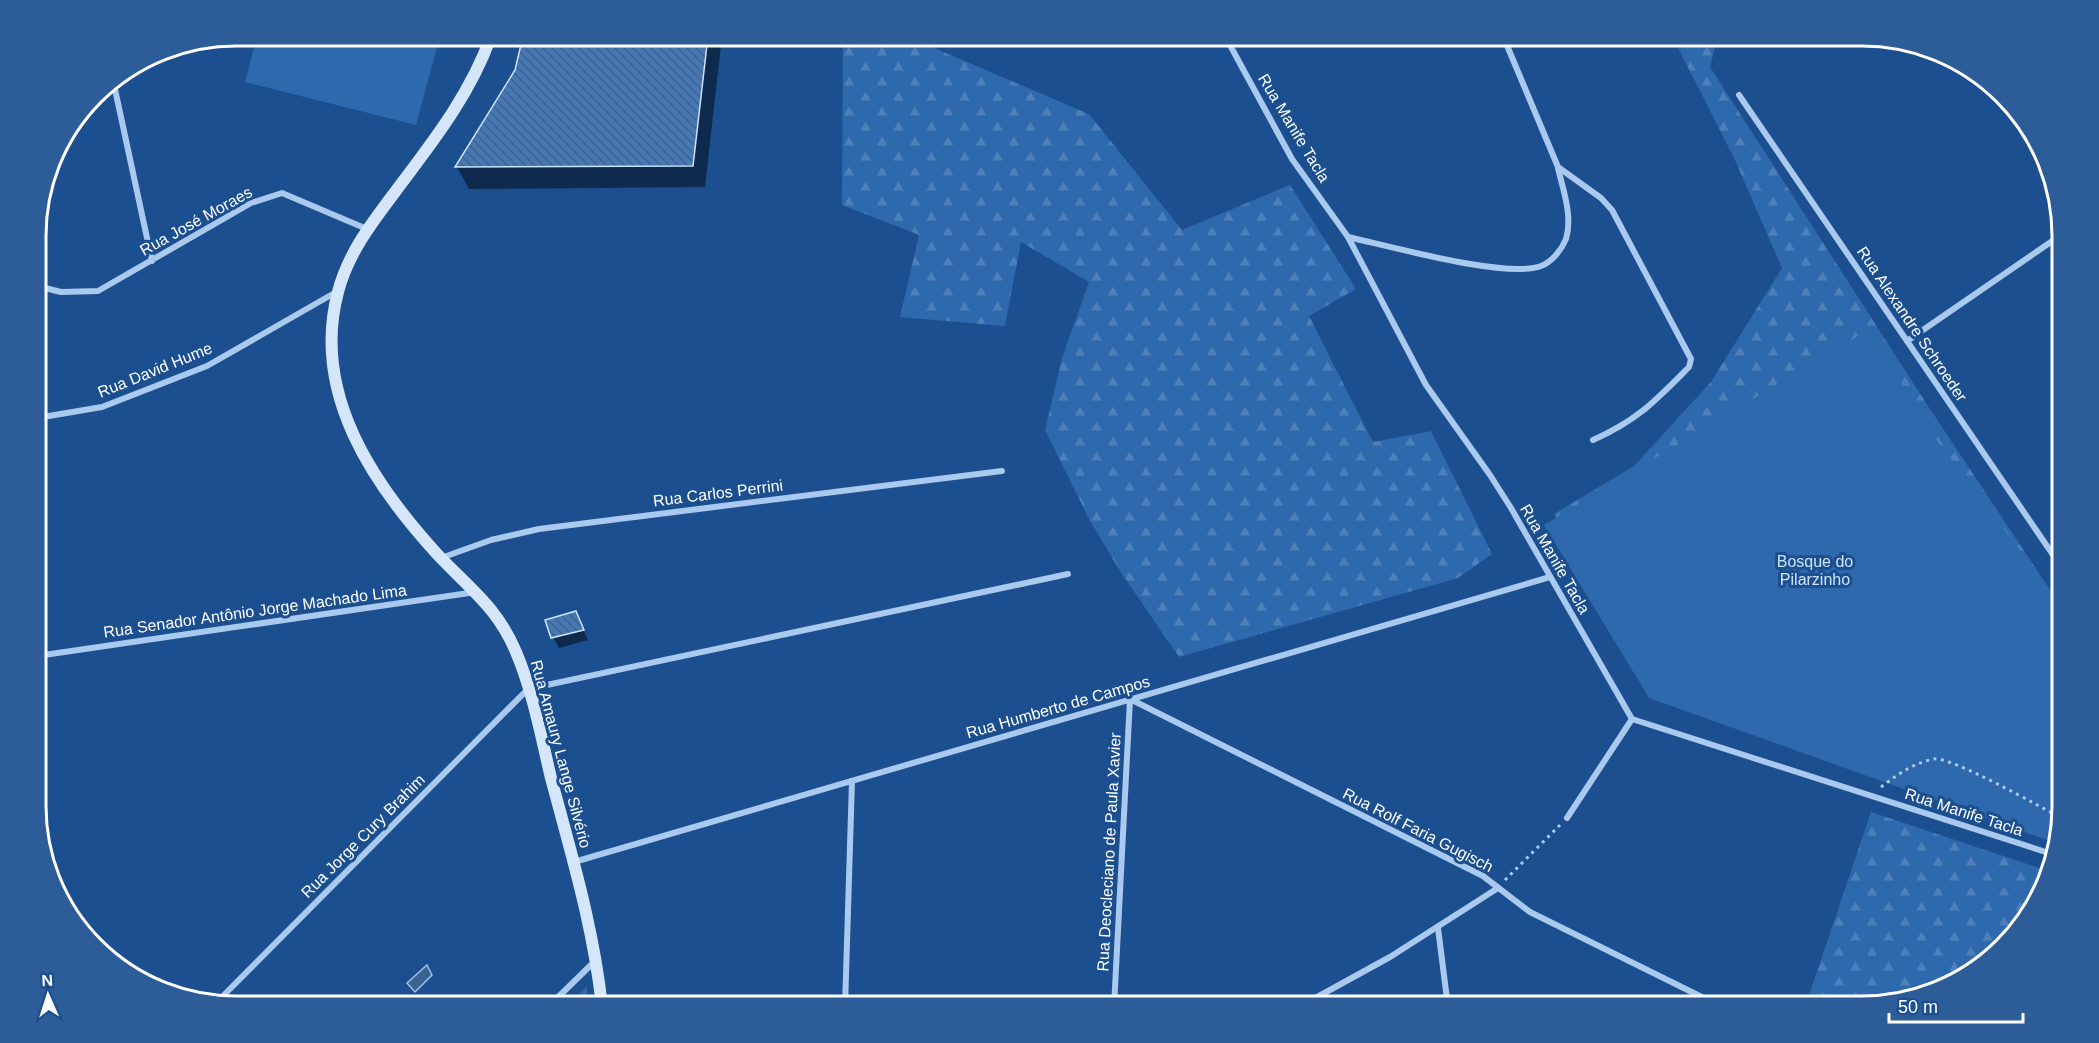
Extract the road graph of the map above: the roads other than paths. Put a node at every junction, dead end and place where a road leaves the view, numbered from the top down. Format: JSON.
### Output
{"nodes":[{"id":1,"x":1231,"y":46,"type":"edge"},
{"id":2,"x":1507,"y":46,"type":"edge"},
{"id":3,"x":486,"y":47,"type":"edge"},
{"id":4,"x":115,"y":91,"type":"edge"},
{"id":5,"x":1739,"y":95,"type":"dead end"},
{"id":6,"x":1557,"y":167,"type":"junction"},
{"id":7,"x":367,"y":229,"type":"junction"},
{"id":8,"x":1348,"y":237,"type":"junction"},
{"id":9,"x":2052,"y":241,"type":"edge"},
{"id":10,"x":152,"y":261,"type":"junction"},
{"id":11,"x":47,"y":288,"type":"edge"},
{"id":12,"x":338,"y":291,"type":"junction"},
{"id":13,"x":1907,"y":341,"type":"junction"},
{"id":14,"x":47,"y":416,"type":"edge"},
{"id":15,"x":1593,"y":440,"type":"dead end"},
{"id":16,"x":1002,"y":471,"type":"dead end"},
{"id":17,"x":2052,"y":553,"type":"edge"},
{"id":18,"x":441,"y":558,"type":"junction"},
{"id":19,"x":1068,"y":574,"type":"dead end"},
{"id":20,"x":1550,"y":577,"type":"junction"},
{"id":21,"x":476,"y":592,"type":"junction"},
{"id":22,"x":46,"y":655,"type":"edge"},
{"id":23,"x":528,"y":689,"type":"junction"},
{"id":24,"x":1130,"y":699,"type":"junction"},
{"id":25,"x":1632,"y":719,"type":"junction"},
{"id":26,"x":852,"y":781,"type":"junction"},
{"id":27,"x":1567,"y":818,"type":"road end"},
{"id":28,"x":2047,"y":852,"type":"edge"},
{"id":29,"x":573,"y":862,"type":"junction"},
{"id":30,"x":1498,"y":888,"type":"junction"},
{"id":31,"x":1438,"y":928,"type":"junction"},
{"id":32,"x":596,"y":959,"type":"junction"},
{"id":33,"x":223,"y":996,"type":"edge"},
{"id":34,"x":1115,"y":996,"type":"edge"},
{"id":35,"x":1319,"y":996,"type":"edge"},
{"id":36,"x":1447,"y":996,"type":"edge"},
{"id":37,"x":1700,"y":996,"type":"edge"},
{"id":38,"x":558,"y":997,"type":"edge"},
{"id":39,"x":601,"y":997,"type":"edge"},
{"id":40,"x":844,"y":997,"type":"edge"}],
"edges":[{"from":1,"to":8,"type":"street","name":"Rua Manife Tacla"},
{"from":2,"to":6,"type":"street"},
{"from":3,"to":7,"type":"main road","name":"Rua Amaury Lange Silvério"},
{"from":4,"to":10,"type":"street"},
{"from":5,"to":13,"type":"street","name":"Rua Alexandre Schroeder"},
{"from":6,"to":8,"type":"street"},
{"from":6,"to":15,"type":"street"},
{"from":7,"to":10,"type":"street","name":"Rua José Moraes"},
{"from":7,"to":12,"type":"main road","name":"Rua Amaury Lange Silvério"},
{"from":8,"to":20,"type":"street","name":"Rua Manife Tacla"},
{"from":9,"to":13,"type":"street"},
{"from":10,"to":11,"type":"street","name":"Rua José Moraes"},
{"from":12,"to":14,"type":"street","name":"Rua David Hume"},
{"from":12,"to":18,"type":"main road","name":"Rua Amaury Lange Silvério"},
{"from":13,"to":17,"type":"street","name":"Rua Alexandre Schroeder"},
{"from":16,"to":18,"type":"street","name":"Rua Carlos Perrini"},
{"from":18,"to":21,"type":"main road","name":"Rua Amaury Lange Silvério"},
{"from":19,"to":23,"type":"street"},
{"from":20,"to":24,"type":"street","name":"Rua Humberto de Campos"},
{"from":20,"to":25,"type":"street","name":"Rua Manife Tacla"},
{"from":21,"to":22,"type":"street","name":"Rua Senador Antônio Jorge Machado Lima"},
{"from":21,"to":23,"type":"main road","name":"Rua Amaury Lange Silvério"},
{"from":23,"to":29,"type":"main road","name":"Rua Amaury Lange Silvério"},
{"from":23,"to":33,"type":"street","name":"Rua Jorge Cury Brahim"},
{"from":24,"to":26,"type":"street","name":"Rua Humberto de Campos"},
{"from":24,"to":30,"type":"street","name":"Rua Rolf Faria Gugisch"},
{"from":24,"to":34,"type":"street","name":"Rua Deocleciano de Paula Xavier"},
{"from":25,"to":27,"type":"street"},
{"from":25,"to":28,"type":"street","name":"Rua Manife Tacla"},
{"from":26,"to":29,"type":"street","name":"Rua Humberto de Campos"},
{"from":26,"to":40,"type":"street"},
{"from":29,"to":32,"type":"main road","name":"Rua Amaury Lange Silvério"},
{"from":30,"to":31,"type":"street"},
{"from":30,"to":37,"type":"street","name":"Rua Rolf Faria Gugisch"},
{"from":31,"to":35,"type":"street"},
{"from":31,"to":36,"type":"street"},
{"from":32,"to":38,"type":"street"},
{"from":32,"to":39,"type":"main road","name":"Rua Amaury Lange Silvério"}]}
